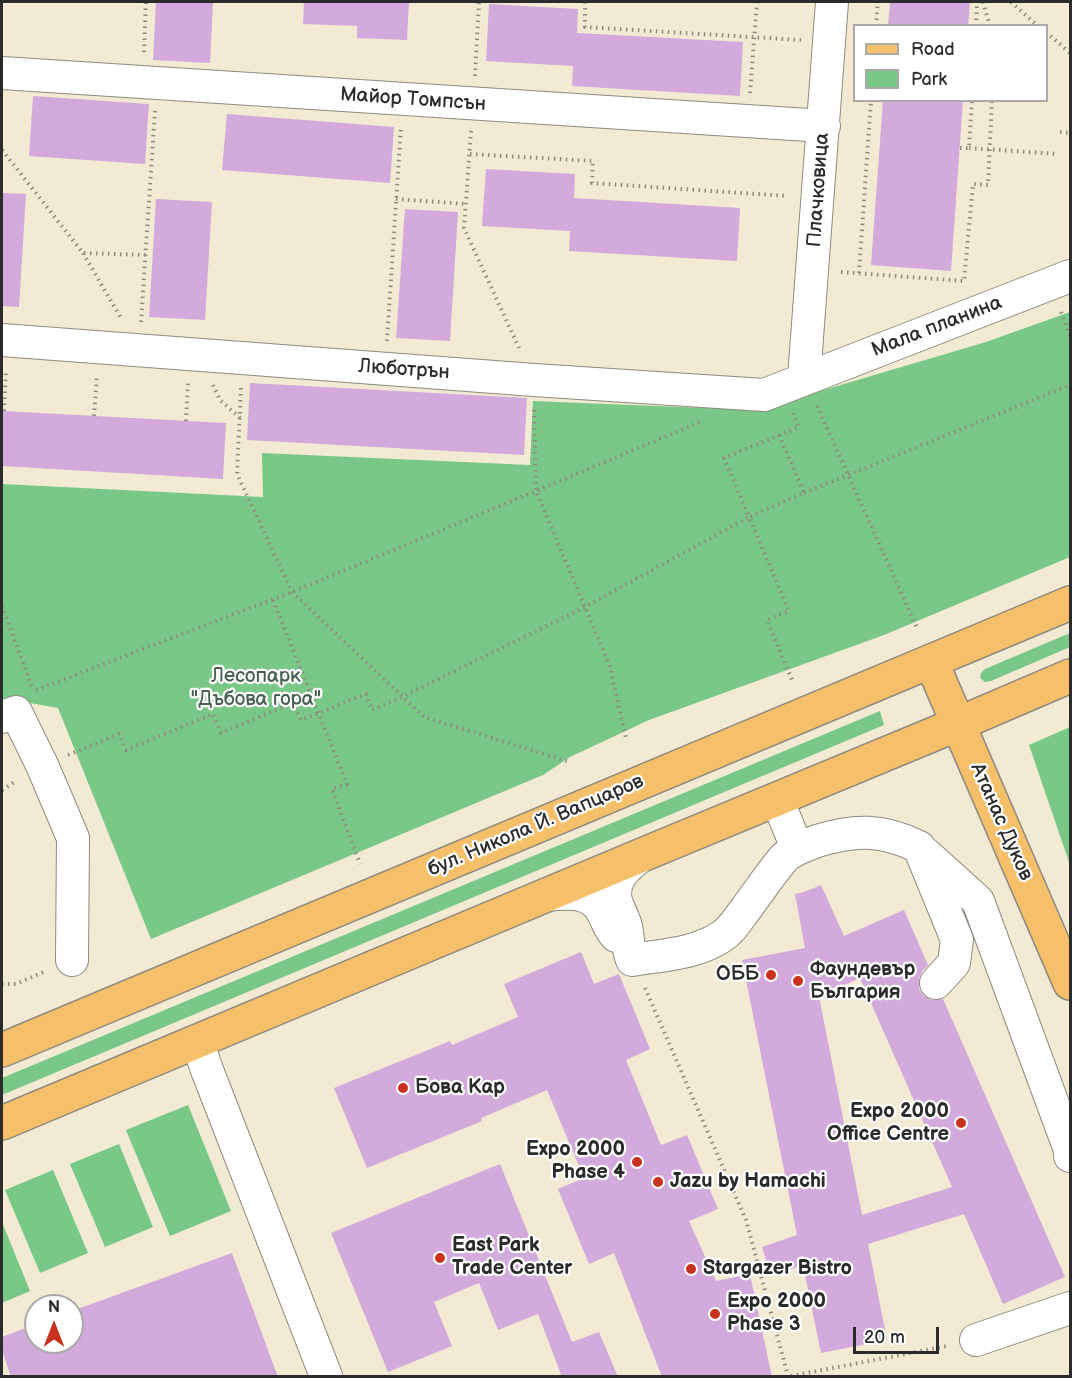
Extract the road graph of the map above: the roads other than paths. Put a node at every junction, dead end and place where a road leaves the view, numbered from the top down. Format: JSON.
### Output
{"nodes":[{"id":1,"x":832,"y":2,"type":"edge"},
{"id":2,"x":2,"y":73,"type":"edge"},
{"id":3,"x":824,"y":126,"type":"junction"},
{"id":4,"x":1071,"y":276,"type":"edge"},
{"id":5,"x":2,"y":340,"type":"edge"},
{"id":6,"x":793,"y":383,"type":"junction"},
{"id":7,"x":1071,"y":603,"type":"edge"},
{"id":8,"x":931,"y":661,"type":"junction"},
{"id":9,"x":1071,"y":676,"type":"edge"},
{"id":10,"x":2,"y":717,"type":"edge"},
{"id":11,"x":958,"y":724,"type":"junction"},
{"id":12,"x":777,"y":799,"type":"junction"},
{"id":13,"x":919,"y":847,"type":"junction"},
{"id":14,"x":797,"y":848,"type":"junction"},
{"id":15,"x":642,"y":855,"type":"junction"},
{"id":16,"x":546,"y":895,"type":"junction"},
{"id":17,"x":630,"y":955,"type":"junction"},
{"id":18,"x":72,"y":960,"type":"road end"},
{"id":19,"x":936,"y":983,"type":"dead end"},
{"id":20,"x":1071,"y":983,"type":"edge"},
{"id":21,"x":197,"y":1041,"type":"junction"},
{"id":22,"x":2,"y":1050,"type":"edge"},
{"id":23,"x":2,"y":1123,"type":"edge"},
{"id":24,"x":1071,"y":1156,"type":"edge"},
{"id":25,"x":1071,"y":1308,"type":"edge"},
{"id":26,"x":976,"y":1340,"type":"road end"},
{"id":27,"x":326,"y":1377,"type":"edge"}],
"edges":[{"from":1,"to":3,"type":"street","name":"Плачковица"},
{"from":2,"to":3,"type":"street","name":"Майор Томпсън"},
{"from":3,"to":6,"type":"street","name":"Плачковица"},
{"from":4,"to":6,"type":"street","name":"Мала планина"},
{"from":5,"to":6,"type":"street","name":"Люботрън"},
{"from":7,"to":8,"type":"main road","name":"бул. Никола Й. Вапцаров"},
{"from":8,"to":11,"type":"main road","name":"Атанас Дуков"},
{"from":8,"to":22,"type":"main road","name":"бул. Никола Й. Вапцаров"},
{"from":9,"to":11,"type":"main road"},
{"from":10,"to":18,"type":"street"},
{"from":11,"to":12,"type":"main road"},
{"from":11,"to":20,"type":"main road","name":"Атанас Дуков"},
{"from":12,"to":14,"type":"street"},
{"from":12,"to":15,"type":"main road"},
{"from":13,"to":14,"type":"street"},
{"from":13,"to":19,"type":"street"},
{"from":13,"to":24,"type":"street"},
{"from":14,"to":17,"type":"street"},
{"from":15,"to":16,"type":"main road"},
{"from":15,"to":17,"type":"street"},
{"from":16,"to":17,"type":"street"},
{"from":16,"to":21,"type":"main road"},
{"from":21,"to":23,"type":"main road"},
{"from":21,"to":27,"type":"street"},
{"from":25,"to":26,"type":"street"}]}
